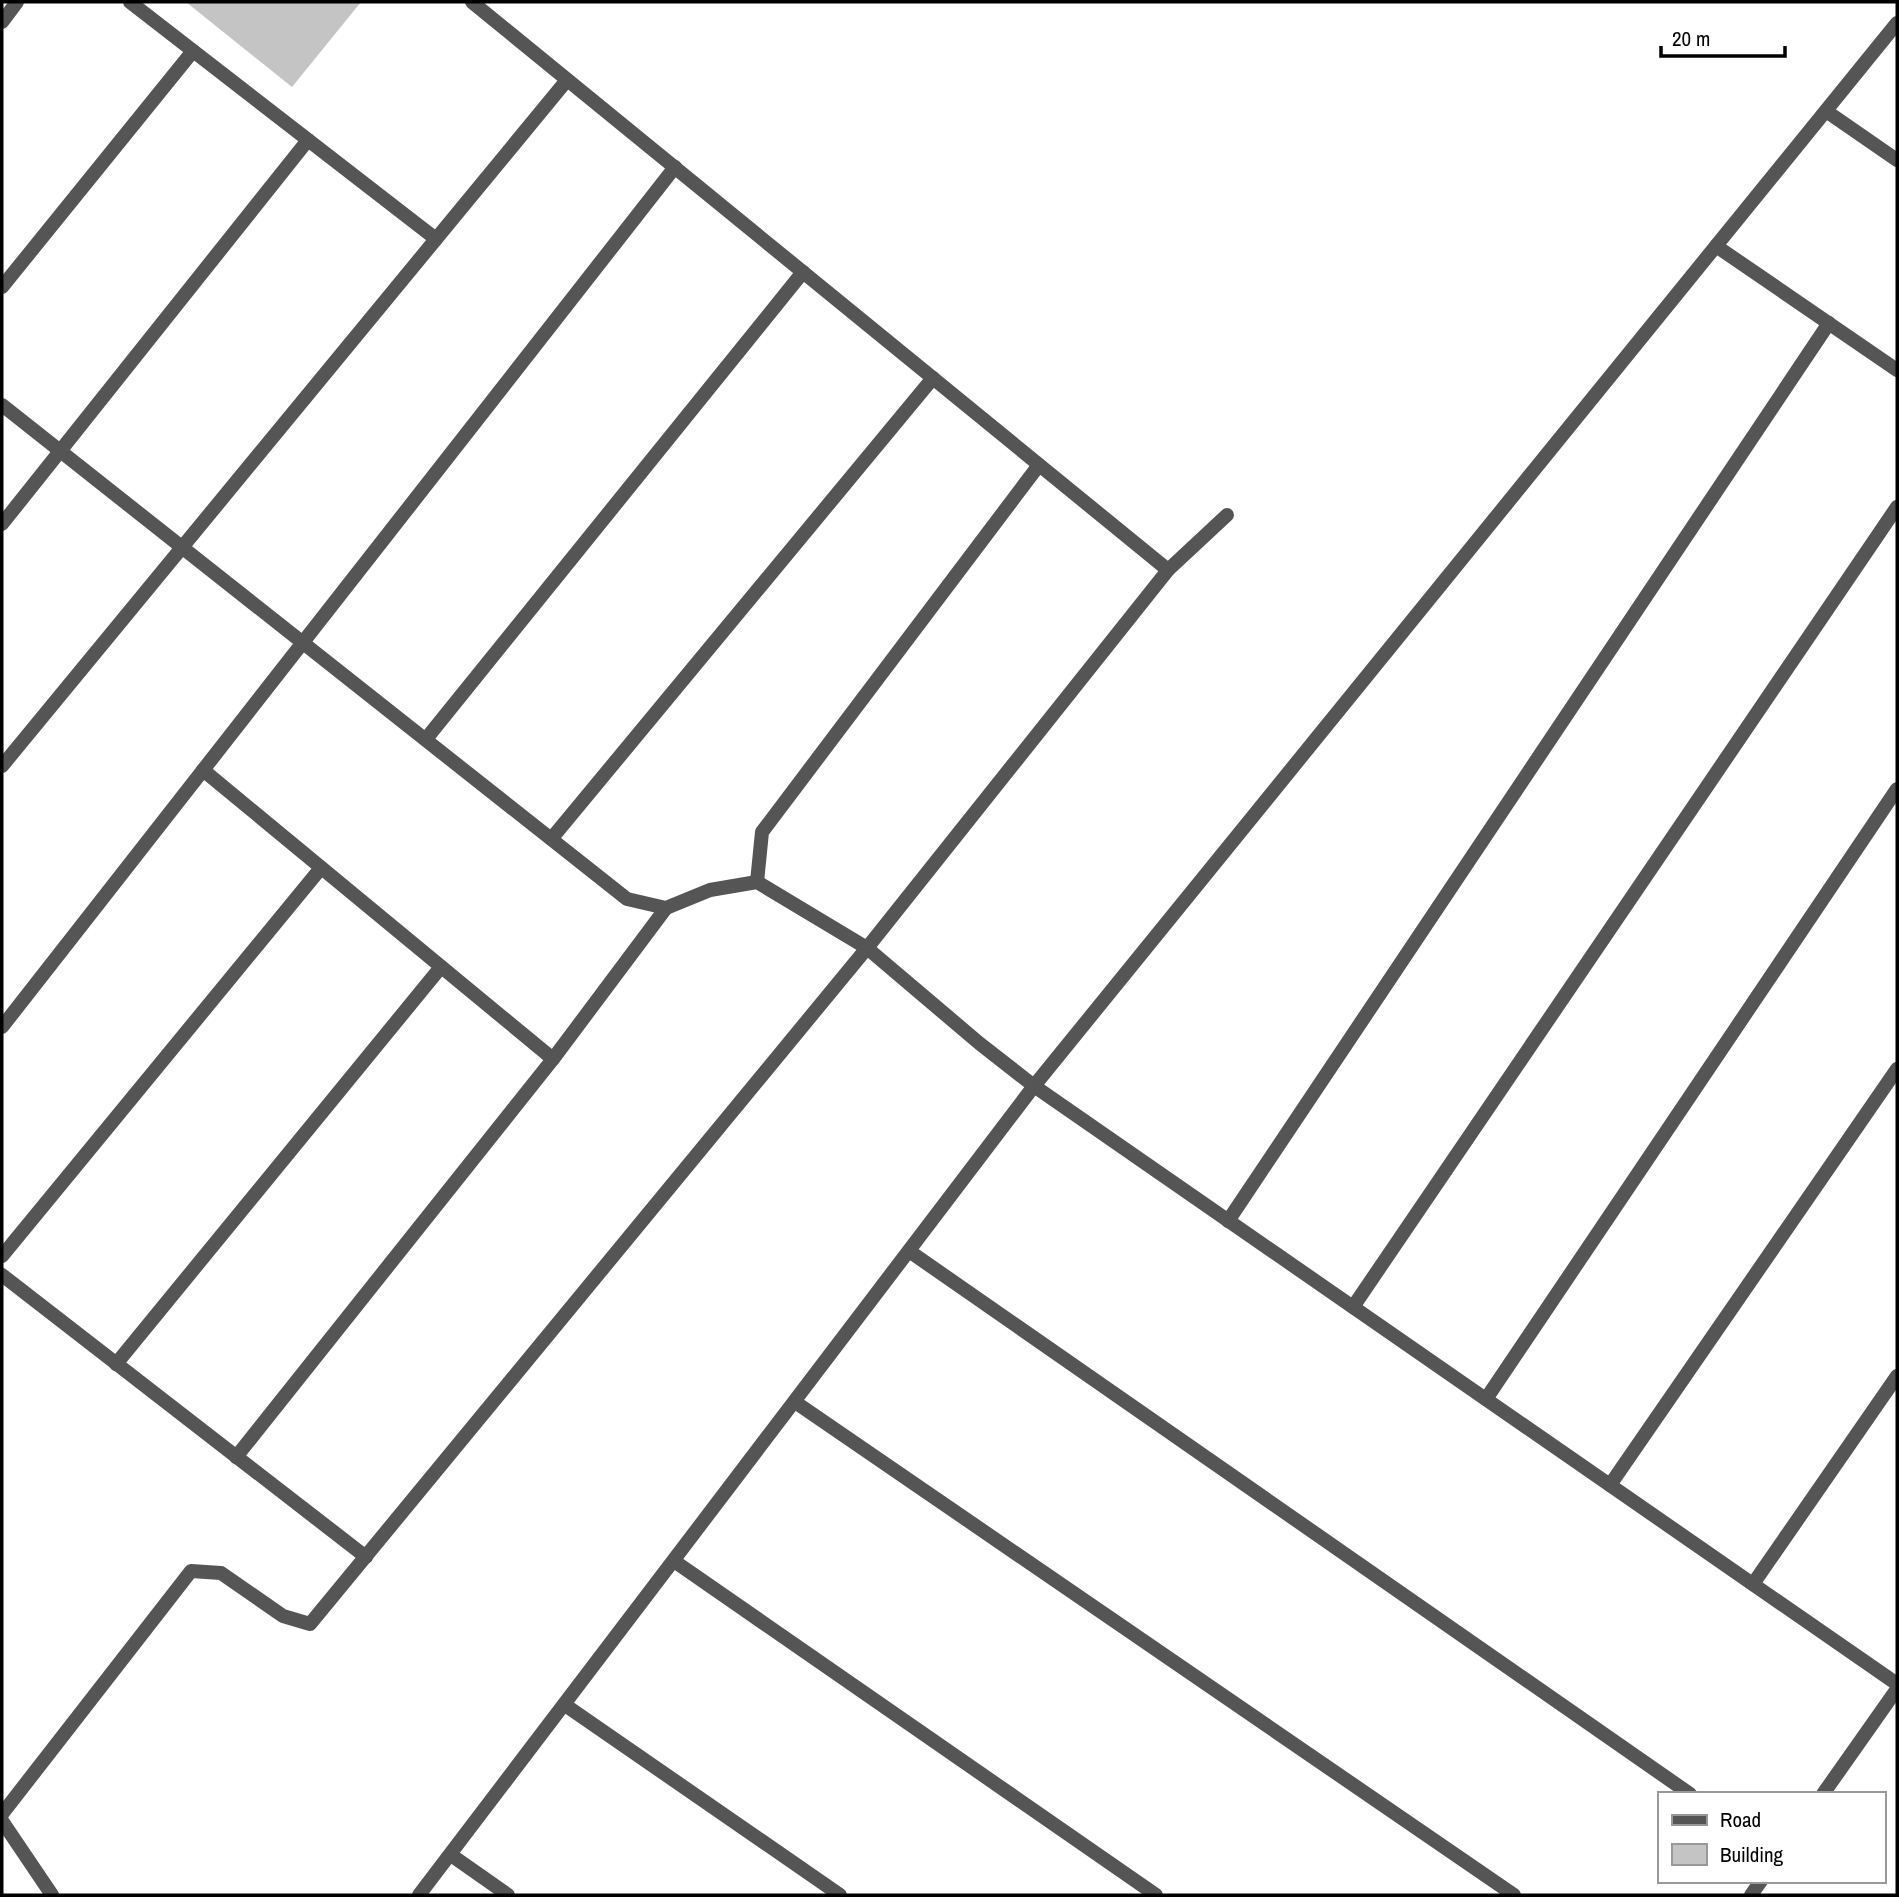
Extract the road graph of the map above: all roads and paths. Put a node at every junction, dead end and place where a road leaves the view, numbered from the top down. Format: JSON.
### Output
{"nodes":[{"id":1,"x":17,"y":2,"type":"edge"},
{"id":2,"x":130,"y":2,"type":"edge"},
{"id":3,"x":472,"y":2,"type":"edge"},
{"id":4,"x":2,"y":22,"type":"edge"},
{"id":5,"x":1897,"y":23,"type":"edge"},
{"id":6,"x":193,"y":51,"type":"junction"},
{"id":7,"x":567,"y":80,"type":"junction"},
{"id":8,"x":1826,"y":111,"type":"junction"},
{"id":9,"x":308,"y":141,"type":"junction"},
{"id":10,"x":1897,"y":160,"type":"edge"},
{"id":11,"x":675,"y":167,"type":"junction"},
{"id":12,"x":436,"y":239,"type":"junction"},
{"id":13,"x":1716,"y":246,"type":"junction"},
{"id":14,"x":803,"y":272,"type":"junction"},
{"id":15,"x":2,"y":287,"type":"edge"},
{"id":16,"x":1829,"y":323,"type":"junction"},
{"id":17,"x":1897,"y":370,"type":"edge"},
{"id":18,"x":933,"y":378,"type":"junction"},
{"id":19,"x":2,"y":405,"type":"edge"},
{"id":20,"x":60,"y":450,"type":"junction"},
{"id":21,"x":1039,"y":465,"type":"junction"},
{"id":22,"x":1897,"y":507,"type":"edge"},
{"id":23,"x":1227,"y":515,"type":"dead end"},
{"id":24,"x":2,"y":524,"type":"edge"},
{"id":25,"x":181,"y":546,"type":"junction"},
{"id":26,"x":1168,"y":570,"type":"junction"},
{"id":27,"x":303,"y":642,"type":"junction"},
{"id":28,"x":426,"y":739,"type":"junction"},
{"id":29,"x":2,"y":766,"type":"edge"},
{"id":30,"x":203,"y":770,"type":"junction"},
{"id":31,"x":1897,"y":789,"type":"edge"},
{"id":32,"x":552,"y":838,"type":"junction"},
{"id":33,"x":321,"y":868,"type":"junction"},
{"id":34,"x":757,"y":882,"type":"junction"},
{"id":35,"x":666,"y":908,"type":"junction"},
{"id":36,"x":867,"y":948,"type":"junction"},
{"id":37,"x":441,"y":967,"type":"junction"},
{"id":38,"x":2,"y":1027,"type":"edge"},
{"id":39,"x":553,"y":1059,"type":"junction"},
{"id":40,"x":1897,"y":1069,"type":"edge"},
{"id":41,"x":1034,"y":1086,"type":"junction"},
{"id":42,"x":1228,"y":1221,"type":"junction"},
{"id":43,"x":909,"y":1251,"type":"junction"},
{"id":44,"x":2,"y":1256,"type":"edge"},
{"id":45,"x":2,"y":1275,"type":"edge"},
{"id":46,"x":1353,"y":1307,"type":"junction"},
{"id":47,"x":116,"y":1364,"type":"junction"},
{"id":48,"x":1897,"y":1376,"type":"edge"},
{"id":49,"x":1486,"y":1399,"type":"junction"},
{"id":50,"x":794,"y":1402,"type":"junction"},
{"id":51,"x":236,"y":1457,"type":"junction"},
{"id":52,"x":1610,"y":1485,"type":"junction"},
{"id":53,"x":366,"y":1557,"type":"junction"},
{"id":54,"x":674,"y":1561,"type":"junction"},
{"id":55,"x":1753,"y":1584,"type":"junction"},
{"id":56,"x":1897,"y":1684,"type":"edge"},
{"id":57,"x":1897,"y":1689,"type":"edge"},
{"id":58,"x":565,"y":1705,"type":"junction"},
{"id":59,"x":1687,"y":1792,"type":"edge"},
{"id":60,"x":1824,"y":1792,"type":"edge"},
{"id":61,"x":2,"y":1814,"type":"edge"},
{"id":62,"x":2,"y":1821,"type":"edge"},
{"id":63,"x":451,"y":1855,"type":"junction"},
{"id":64,"x":52,"y":1895,"type":"edge"},
{"id":65,"x":419,"y":1895,"type":"edge"},
{"id":66,"x":508,"y":1895,"type":"edge"},
{"id":67,"x":840,"y":1895,"type":"edge"},
{"id":68,"x":1156,"y":1895,"type":"edge"},
{"id":69,"x":1514,"y":1895,"type":"edge"}],
"edges":[{"from":1,"to":4,"type":"street"},
{"from":2,"to":6,"type":"street"},
{"from":3,"to":7,"type":"street"},
{"from":5,"to":8,"type":"street"},
{"from":6,"to":9,"type":"street"},
{"from":6,"to":15,"type":"street"},
{"from":7,"to":11,"type":"street"},
{"from":7,"to":12,"type":"street"},
{"from":8,"to":10,"type":"street"},
{"from":8,"to":13,"type":"street"},
{"from":9,"to":12,"type":"street"},
{"from":9,"to":20,"type":"street"},
{"from":11,"to":14,"type":"street"},
{"from":11,"to":27,"type":"street"},
{"from":12,"to":25,"type":"street"},
{"from":13,"to":16,"type":"street"},
{"from":13,"to":41,"type":"street"},
{"from":14,"to":18,"type":"street"},
{"from":14,"to":28,"type":"street"},
{"from":16,"to":17,"type":"street"},
{"from":16,"to":42,"type":"street"},
{"from":18,"to":21,"type":"street"},
{"from":18,"to":32,"type":"street"},
{"from":19,"to":20,"type":"street"},
{"from":20,"to":24,"type":"street"},
{"from":20,"to":25,"type":"street"},
{"from":21,"to":26,"type":"street"},
{"from":21,"to":34,"type":"street"},
{"from":22,"to":46,"type":"street"},
{"from":23,"to":26,"type":"street"},
{"from":25,"to":27,"type":"street"},
{"from":25,"to":29,"type":"street"},
{"from":26,"to":36,"type":"street"},
{"from":27,"to":28,"type":"street"},
{"from":27,"to":30,"type":"street"},
{"from":28,"to":32,"type":"street"},
{"from":30,"to":33,"type":"street"},
{"from":30,"to":38,"type":"street"},
{"from":31,"to":49,"type":"street"},
{"from":32,"to":35,"type":"street"},
{"from":33,"to":37,"type":"street"},
{"from":33,"to":44,"type":"street"},
{"from":34,"to":35,"type":"street"},
{"from":34,"to":36,"type":"street"},
{"from":35,"to":39,"type":"street"},
{"from":36,"to":41,"type":"street"},
{"from":36,"to":53,"type":"street"},
{"from":37,"to":39,"type":"street"},
{"from":37,"to":47,"type":"street"},
{"from":39,"to":51,"type":"street"},
{"from":40,"to":52,"type":"street"},
{"from":41,"to":42,"type":"street"},
{"from":41,"to":43,"type":"street"},
{"from":42,"to":46,"type":"street"},
{"from":43,"to":50,"type":"street"},
{"from":43,"to":59,"type":"street"},
{"from":45,"to":47,"type":"street"},
{"from":46,"to":49,"type":"street"},
{"from":47,"to":51,"type":"street"},
{"from":48,"to":55,"type":"street"},
{"from":49,"to":52,"type":"street"},
{"from":50,"to":54,"type":"street"},
{"from":50,"to":69,"type":"street"},
{"from":51,"to":53,"type":"street"},
{"from":52,"to":55,"type":"street"},
{"from":53,"to":61,"type":"street"},
{"from":54,"to":58,"type":"street"},
{"from":54,"to":68,"type":"street"},
{"from":55,"to":56,"type":"street"},
{"from":57,"to":60,"type":"street"},
{"from":58,"to":63,"type":"street"},
{"from":58,"to":67,"type":"street"},
{"from":62,"to":64,"type":"street"},
{"from":63,"to":65,"type":"street"},
{"from":63,"to":66,"type":"street"}]}
